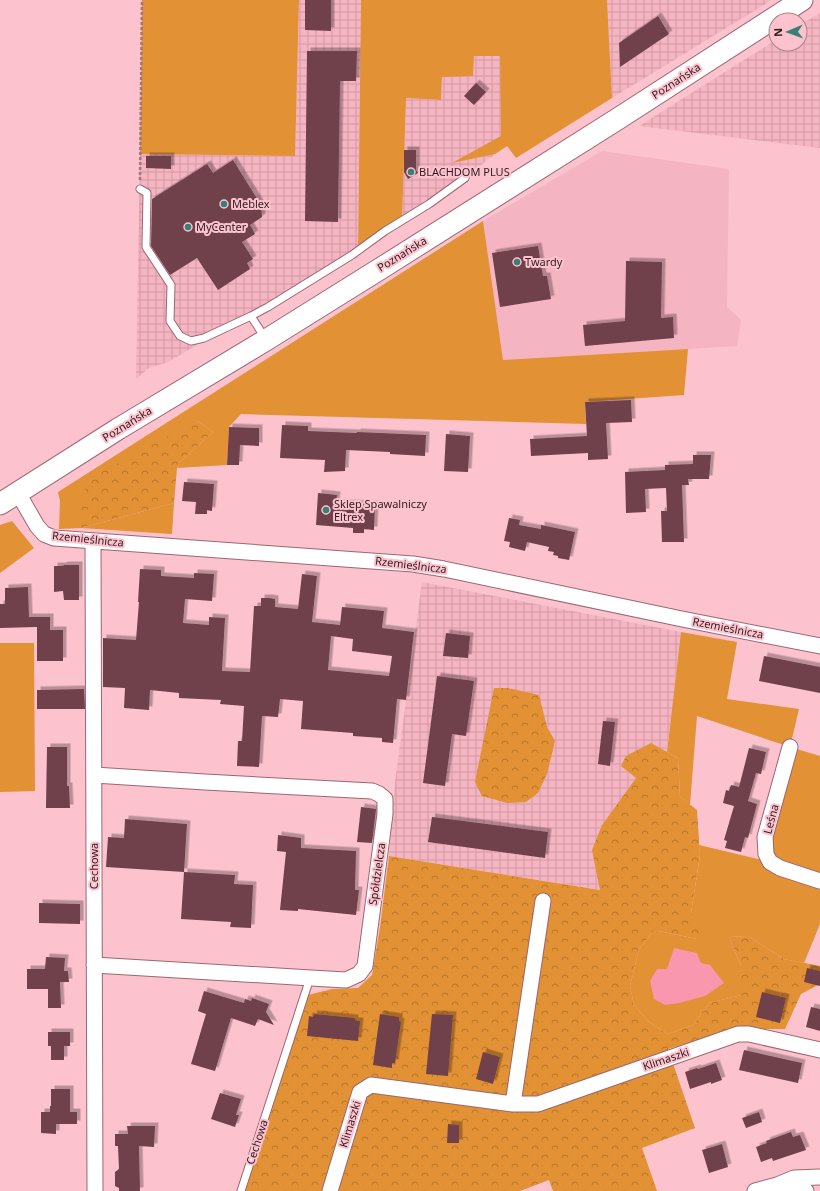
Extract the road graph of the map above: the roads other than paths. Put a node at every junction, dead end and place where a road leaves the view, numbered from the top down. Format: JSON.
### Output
{"nodes":[{"id":1,"x":802,"y":0,"type":"edge"},
{"id":2,"x":465,"y":178,"type":"dead end"},
{"id":3,"x":140,"y":189,"type":"road end"},
{"id":4,"x":251,"y":316,"type":"junction"},
{"id":5,"x":266,"y":340,"type":"junction"},
{"id":6,"x":18,"y":493,"type":"junction"},
{"id":7,"x":0,"y":504,"type":"edge"},
{"id":8,"x":93,"y":541,"type":"junction"},
{"id":9,"x":820,"y":646,"type":"edge"},
{"id":10,"x":790,"y":747,"type":"dead end"},
{"id":11,"x":94,"y":774,"type":"junction"},
{"id":12,"x":820,"y":881,"type":"edge"},
{"id":13,"x":543,"y":901,"type":"dead end"},
{"id":14,"x":94,"y":965,"type":"junction"},
{"id":15,"x":310,"y":978,"type":"junction"},
{"id":16,"x":820,"y":1050,"type":"edge"},
{"id":17,"x":513,"y":1104,"type":"junction"},
{"id":18,"x":820,"y":1177,"type":"edge"},
{"id":19,"x":777,"y":1185,"type":"junction"},
{"id":20,"x":95,"y":1191,"type":"edge"},
{"id":21,"x":241,"y":1191,"type":"edge"},
{"id":22,"x":330,"y":1191,"type":"edge"},
{"id":23,"x":755,"y":1191,"type":"edge"},
{"id":24,"x":806,"y":1191,"type":"edge"}],
"edges":[{"from":1,"to":5,"type":"main road","name":"Poznańska"},
{"from":2,"to":4,"type":"lane"},
{"from":3,"to":4,"type":"lane"},
{"from":4,"to":5,"type":"lane"},
{"from":5,"to":6,"type":"main road","name":"Poznańska"},
{"from":6,"to":7,"type":"main road","name":"Poznańska"},
{"from":6,"to":8,"type":"street","name":"Rzemieślnicza"},
{"from":8,"to":9,"type":"street","name":"Rzemieślnicza"},
{"from":8,"to":11,"type":"street","name":"Cechowa"},
{"from":10,"to":12,"type":"street","name":"Leśna"},
{"from":11,"to":14,"type":"street","name":"Cechowa"},
{"from":11,"to":15,"type":"street","name":"Spółdzielcza"},
{"from":13,"to":17,"type":"street"},
{"from":14,"to":15,"type":"street","name":"Spółdzielcza"},
{"from":14,"to":20,"type":"street","name":"Cechowa"},
{"from":15,"to":21,"type":"lane","name":"Cechowa"},
{"from":16,"to":17,"type":"street","name":"Klimaszki"},
{"from":17,"to":22,"type":"street","name":"Klimaszki"},
{"from":18,"to":19,"type":"street"},
{"from":19,"to":23,"type":"street"},
{"from":19,"to":24,"type":"street"}]}
